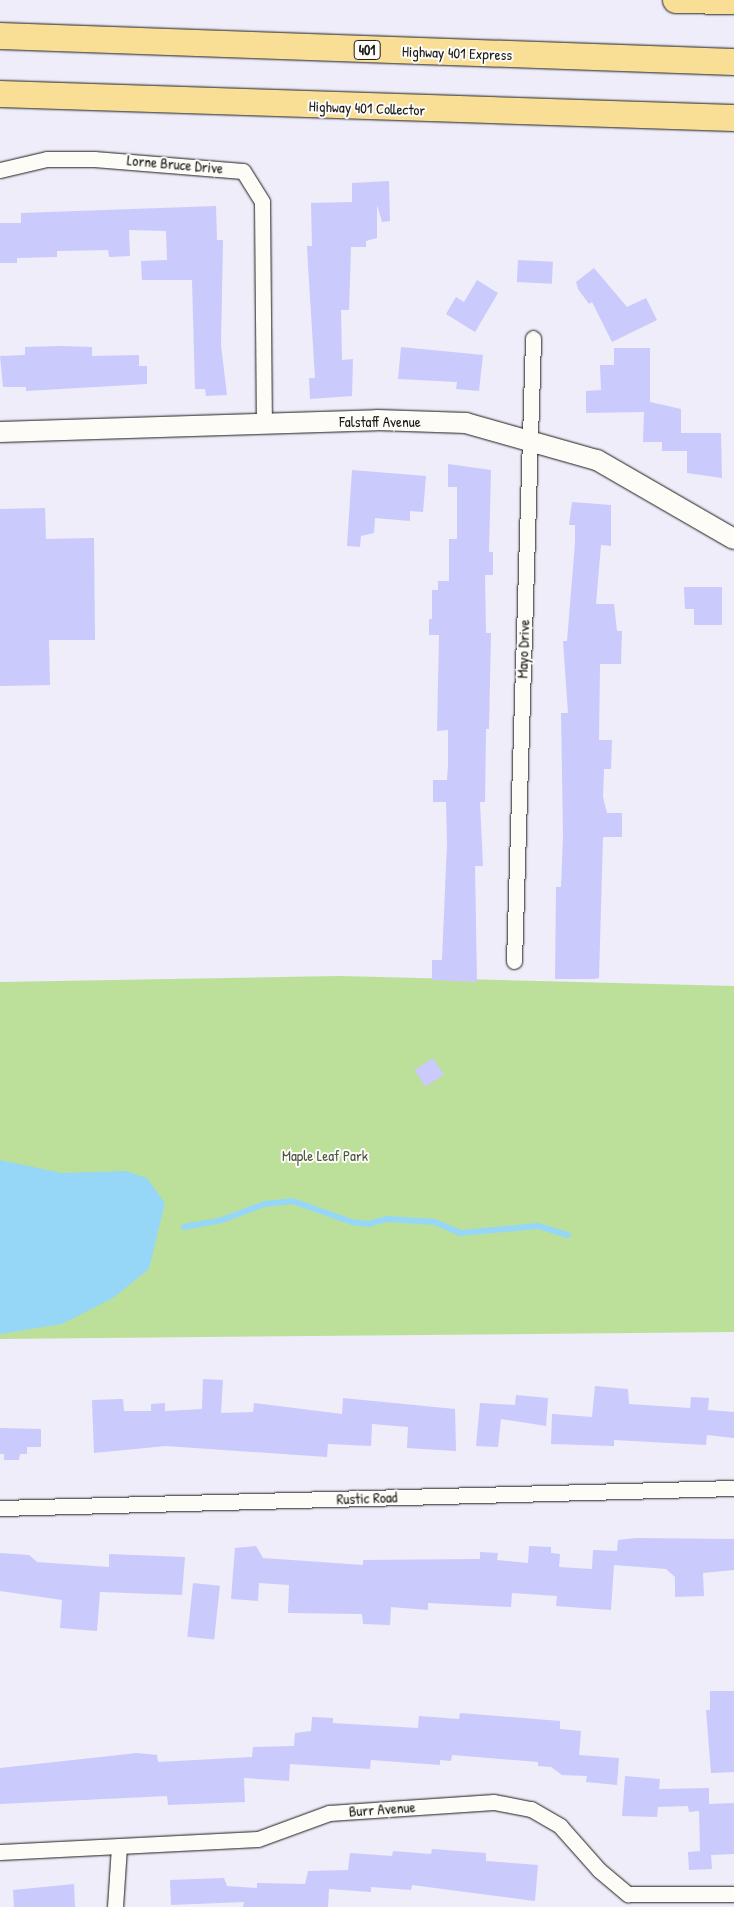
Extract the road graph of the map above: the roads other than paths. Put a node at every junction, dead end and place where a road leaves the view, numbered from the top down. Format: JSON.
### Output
{"nodes":[{"id":1,"x":676,"y":0,"type":"edge"},
{"id":2,"x":734,"y":1,"type":"edge"},
{"id":3,"x":0,"y":36,"type":"edge"},
{"id":4,"x":734,"y":62,"type":"edge"},
{"id":5,"x":0,"y":94,"type":"edge"},
{"id":6,"x":734,"y":118,"type":"edge"},
{"id":7,"x":0,"y":170,"type":"edge"},
{"id":8,"x":533,"y":338,"type":"dead end"},
{"id":9,"x":264,"y":424,"type":"junction"},
{"id":10,"x":0,"y":432,"type":"edge"},
{"id":11,"x":529,"y":439,"type":"junction"},
{"id":12,"x":734,"y":539,"type":"edge"},
{"id":13,"x":514,"y":961,"type":"dead end"},
{"id":14,"x":734,"y":1488,"type":"edge"},
{"id":15,"x":0,"y":1508,"type":"edge"},
{"id":16,"x":119,"y":1846,"type":"junction"},
{"id":17,"x":0,"y":1852,"type":"edge"},
{"id":18,"x":734,"y":1894,"type":"edge"},
{"id":19,"x":115,"y":1907,"type":"edge"}],
"edges":[{"from":1,"to":2,"type":"highway"},
{"from":3,"to":4,"type":"highway","name":"Highway 401 Express","number":"401"},
{"from":5,"to":6,"type":"highway","name":"Highway 401 Collector"},
{"from":7,"to":9,"type":"street","name":"Lorne Bruce Drive"},
{"from":8,"to":11,"type":"street","name":"Mayo Drive"},
{"from":9,"to":10,"type":"street","name":"Falstaff Avenue"},
{"from":9,"to":11,"type":"street","name":"Falstaff Avenue"},
{"from":11,"to":12,"type":"street","name":"Falstaff Avenue"},
{"from":11,"to":13,"type":"street","name":"Mayo Drive"},
{"from":14,"to":15,"type":"street","name":"Rustic Road"},
{"from":16,"to":17,"type":"street","name":"Burr Avenue"},
{"from":16,"to":18,"type":"street","name":"Burr Avenue"},
{"from":16,"to":19,"type":"street"}]}
